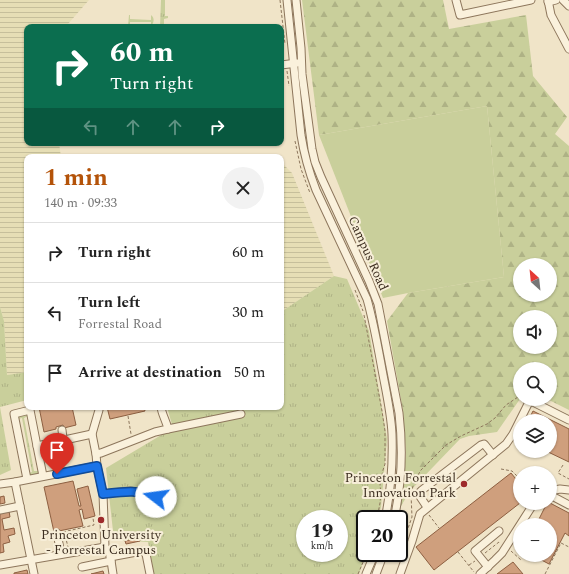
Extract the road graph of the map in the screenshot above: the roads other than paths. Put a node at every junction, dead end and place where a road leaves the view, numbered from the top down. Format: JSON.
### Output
{"nodes":[{"id":1,"x":287,"y":0,"type":"edge"},
{"id":2,"x":296,"y":0,"type":"edge"},
{"id":3,"x":457,"y":0,"type":"edge"},
{"id":4,"x":531,"y":0,"type":"edge"},
{"id":5,"x":556,"y":0,"type":"edge"},
{"id":6,"x":563,"y":0,"type":"edge"},
{"id":7,"x":548,"y":1,"type":"edge"},
{"id":8,"x":511,"y":2,"type":"edge"},
{"id":9,"x":569,"y":6,"type":"edge"},
{"id":10,"x":569,"y":49,"type":"edge"},
{"id":11,"x":302,"y":63,"type":"junction"},
{"id":12,"x":287,"y":64,"type":"edge"},
{"id":13,"x":99,"y":410,"type":"edge"},
{"id":14,"x":162,"y":410,"type":"edge"},
{"id":15,"x":241,"y":414,"type":"dead end"},
{"id":16,"x":569,"y":420,"type":"edge"},
{"id":17,"x":168,"y":428,"type":"junction"},
{"id":18,"x":62,"y":430,"type":"dead end"},
{"id":19,"x":92,"y":434,"type":"junction"},
{"id":20,"x":63,"y":440,"type":"junction"},
{"id":21,"x":37,"y":446,"type":"junction"},
{"id":22,"x":96,"y":454,"type":"junction"},
{"id":23,"x":493,"y":455,"type":"junction"},
{"id":24,"x":65,"y":456,"type":"dead end"},
{"id":25,"x":97,"y":466,"type":"junction"},
{"id":26,"x":43,"y":476,"type":"junction"},
{"id":27,"x":27,"y":480,"type":"junction"},
{"id":28,"x":15,"y":482,"type":"junction"},
{"id":29,"x":0,"y":484,"type":"edge"},
{"id":30,"x":557,"y":489,"type":"edge"},
{"id":31,"x":569,"y":490,"type":"edge"},
{"id":32,"x":103,"y":494,"type":"junction"},
{"id":33,"x":557,"y":499,"type":"edge"},
{"id":34,"x":163,"y":501,"type":"dead end"},
{"id":35,"x":569,"y":505,"type":"edge"},
{"id":36,"x":20,"y":506,"type":"junction"},
{"id":37,"x":427,"y":507,"type":"junction"},
{"id":38,"x":0,"y":510,"type":"edge"},
{"id":39,"x":387,"y":510,"type":"edge"},
{"id":40,"x":396,"y":510,"type":"edge"},
{"id":41,"x":530,"y":510,"type":"edge"},
{"id":42,"x":499,"y":531,"type":"dead end"},
{"id":43,"x":57,"y":533,"type":"dead end"},
{"id":44,"x":105,"y":547,"type":"junction"},
{"id":45,"x":61,"y":554,"type":"junction"},
{"id":46,"x":110,"y":559,"type":"junction"},
{"id":47,"x":31,"y":560,"type":"junction"},
{"id":48,"x":371,"y":562,"type":"edge"},
{"id":49,"x":381,"y":562,"type":"edge"},
{"id":50,"x":0,"y":565,"type":"edge"},
{"id":51,"x":82,"y":567,"type":"dead end"},
{"id":52,"x":488,"y":567,"type":"junction"},
{"id":53,"x":34,"y":574,"type":"edge"},
{"id":54,"x":114,"y":574,"type":"edge"},
{"id":55,"x":150,"y":574,"type":"edge"},
{"id":56,"x":366,"y":574,"type":"edge"},
{"id":57,"x":376,"y":574,"type":"edge"},
{"id":58,"x":400,"y":574,"type":"edge"},
{"id":59,"x":480,"y":574,"type":"edge"}],
"edges":[{"from":1,"to":12,"type":"street","name":"Campus Road"},
{"from":2,"to":11,"type":"street","name":"Campus Road"},
{"from":3,"to":8,"type":"street"},
{"from":4,"to":8,"type":"street"},
{"from":5,"to":7,"type":"street"},
{"from":6,"to":9,"type":"street"},
{"from":7,"to":10,"type":"street"},
{"from":11,"to":12,"type":"street"},
{"from":11,"to":40,"type":"street","name":"Campus Road"},
{"from":12,"to":39,"type":"street","name":"Campus Road"},
{"from":13,"to":19,"type":"street"},
{"from":14,"to":17,"type":"street"},
{"from":15,"to":17,"type":"street"},
{"from":16,"to":23,"type":"street"},
{"from":17,"to":22,"type":"street"},
{"from":18,"to":20,"type":"street"},
{"from":19,"to":20,"type":"street"},
{"from":19,"to":22,"type":"street"},
{"from":20,"to":21,"type":"street"},
{"from":20,"to":24,"type":"street"},
{"from":21,"to":26,"type":"street"},
{"from":21,"to":27,"type":"street"},
{"from":22,"to":25,"type":"street"},
{"from":23,"to":37,"type":"street"},
{"from":23,"to":37,"type":"street"},
{"from":25,"to":26,"type":"street"},
{"from":25,"to":32,"type":"street"},
{"from":26,"to":27,"type":"street"},
{"from":27,"to":28,"type":"street"},
{"from":28,"to":29,"type":"street"},
{"from":28,"to":36,"type":"street"},
{"from":30,"to":31,"type":"street"},
{"from":32,"to":34,"type":"street"},
{"from":32,"to":44,"type":"street"},
{"from":33,"to":35,"type":"street"},
{"from":36,"to":38,"type":"street"},
{"from":36,"to":47,"type":"street"},
{"from":37,"to":58,"type":"street"},
{"from":41,"to":52,"type":"street"},
{"from":42,"to":52,"type":"street"},
{"from":43,"to":45,"type":"street"},
{"from":44,"to":45,"type":"street"},
{"from":44,"to":46,"type":"street"},
{"from":45,"to":47,"type":"street"},
{"from":46,"to":51,"type":"street"},
{"from":46,"to":54,"type":"street"},
{"from":46,"to":55,"type":"street"},
{"from":47,"to":50,"type":"street"},
{"from":47,"to":53,"type":"street"},
{"from":48,"to":56,"type":"street"},
{"from":49,"to":57,"type":"street"},
{"from":52,"to":59,"type":"street"}]}
